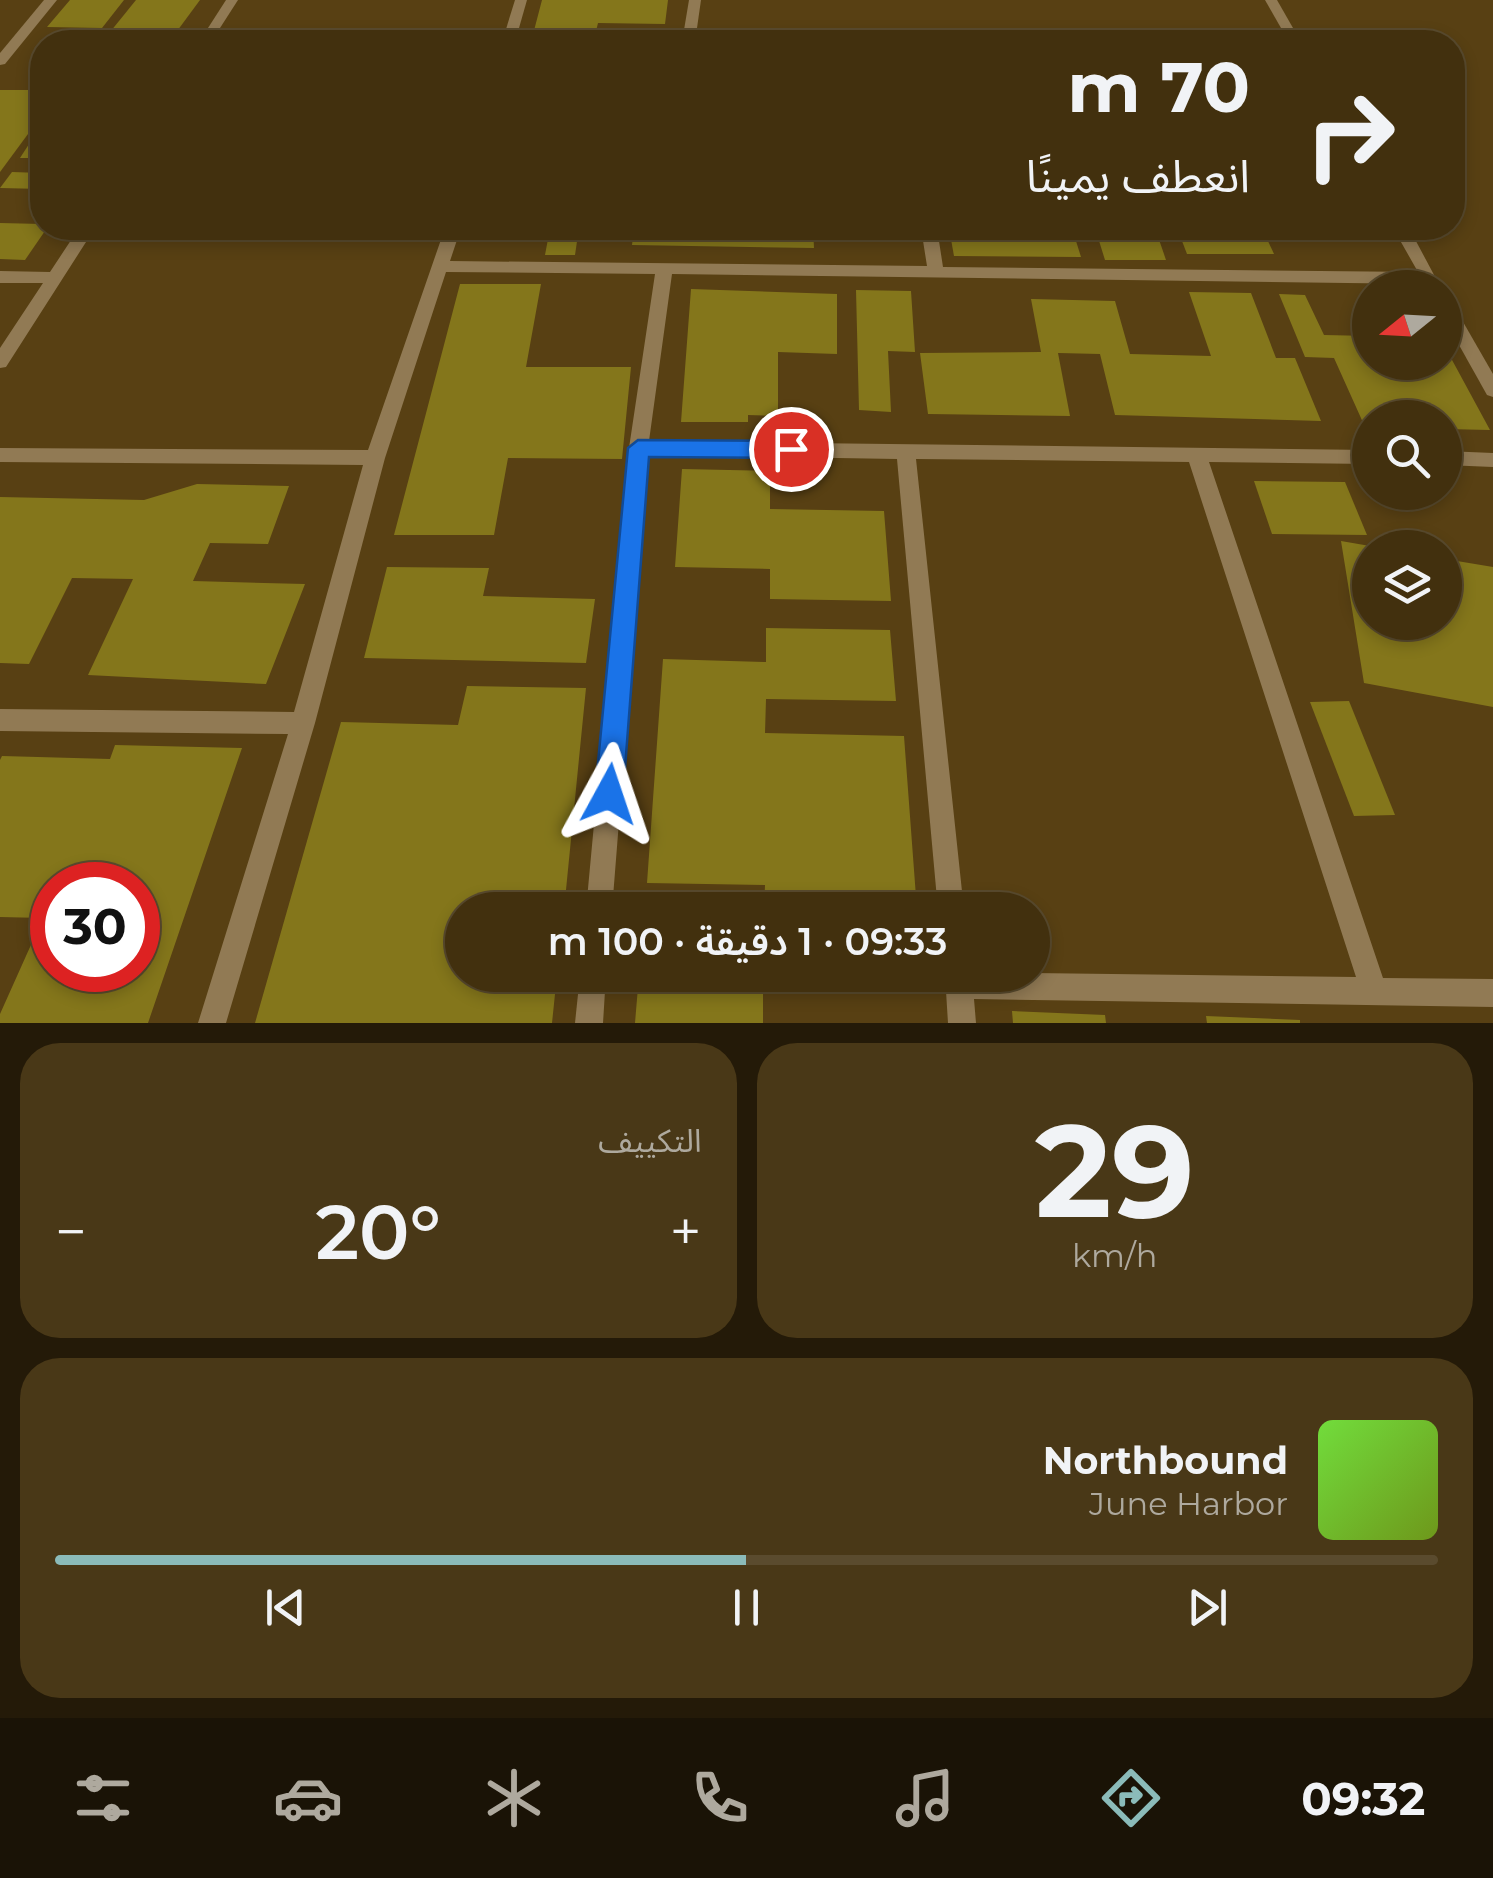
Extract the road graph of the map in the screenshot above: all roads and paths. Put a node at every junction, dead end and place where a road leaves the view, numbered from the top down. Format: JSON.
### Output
{"nodes":[{"id":1,"x":51,"y":0,"type":"edge"},
{"id":2,"x":232,"y":0,"type":"edge"},
{"id":3,"x":521,"y":0,"type":"edge"},
{"id":4,"x":694,"y":0,"type":"edge"},
{"id":5,"x":1271,"y":0,"type":"edge"},
{"id":6,"x":212,"y":30,"type":"edge"},
{"id":7,"x":512,"y":30,"type":"edge"},
{"id":8,"x":690,"y":30,"type":"edge"},
{"id":9,"x":1288,"y":30,"type":"edge"},
{"id":10,"x":0,"y":60,"type":"edge"},
{"id":11,"x":79,"y":240,"type":"edge"},
{"id":12,"x":450,"y":240,"type":"edge"},
{"id":13,"x":931,"y":240,"type":"edge"},
{"id":14,"x":1408,"y":240,"type":"edge"},
{"id":15,"x":442,"y":266,"type":"junction"},
{"id":16,"x":664,"y":270,"type":"junction"},
{"id":17,"x":1425,"y":270,"type":"edge"},
{"id":18,"x":936,"y":273,"type":"junction"},
{"id":19,"x":0,"y":277,"type":"edge"},
{"id":20,"x":55,"y":278,"type":"junction"},
{"id":21,"x":1352,"y":281,"type":"edge"},
{"id":22,"x":1462,"y":335,"type":"edge"},
{"id":23,"x":0,"y":362,"type":"edge"},
{"id":24,"x":1493,"y":390,"type":"edge"},
{"id":25,"x":638,"y":448,"type":"junction"},
{"id":26,"x":906,"y":450,"type":"junction"},
{"id":27,"x":1196,"y":453,"type":"junction"},
{"id":28,"x":0,"y":455,"type":"edge"},
{"id":29,"x":1352,"y":457,"type":"edge"},
{"id":30,"x":375,"y":458,"type":"junction"},
{"id":31,"x":1462,"y":459,"type":"edge"},
{"id":32,"x":1493,"y":460,"type":"edge"},
{"id":33,"x":0,"y":720,"type":"edge"},
{"id":34,"x":303,"y":724,"type":"junction"},
{"id":35,"x":601,"y":892,"type":"edge"},
{"id":36,"x":949,"y":892,"type":"edge"},
{"id":37,"x":1050,"y":983,"type":"edge"},
{"id":38,"x":592,"y":992,"type":"edge"},
{"id":39,"x":959,"y":992,"type":"edge"},
{"id":40,"x":1374,"y":992,"type":"junction"},
{"id":41,"x":1493,"y":993,"type":"edge"},
{"id":42,"x":212,"y":1023,"type":"edge"},
{"id":43,"x":589,"y":1023,"type":"edge"},
{"id":44,"x":962,"y":1023,"type":"edge"}],
"edges":[{"from":1,"to":10,"type":"street"},
{"from":2,"to":6,"type":"street"},
{"from":3,"to":7,"type":"street"},
{"from":4,"to":8,"type":"street"},
{"from":5,"to":9,"type":"street"},
{"from":11,"to":20,"type":"street"},
{"from":12,"to":15,"type":"street"},
{"from":13,"to":18,"type":"street"},
{"from":14,"to":17,"type":"street"},
{"from":15,"to":16,"type":"street"},
{"from":15,"to":30,"type":"street"},
{"from":16,"to":18,"type":"street"},
{"from":16,"to":25,"type":"street"},
{"from":18,"to":21,"type":"street"},
{"from":19,"to":20,"type":"street"},
{"from":20,"to":23,"type":"street"},
{"from":22,"to":24,"type":"street"},
{"from":25,"to":26,"type":"street"},
{"from":25,"to":35,"type":"street"},
{"from":26,"to":27,"type":"street"},
{"from":26,"to":36,"type":"street"},
{"from":27,"to":29,"type":"street"},
{"from":27,"to":40,"type":"street"},
{"from":28,"to":30,"type":"street"},
{"from":30,"to":34,"type":"street"},
{"from":31,"to":32,"type":"street"},
{"from":33,"to":34,"type":"street"},
{"from":34,"to":42,"type":"street"},
{"from":37,"to":40,"type":"street"},
{"from":38,"to":43,"type":"street"},
{"from":39,"to":44,"type":"street"},
{"from":40,"to":41,"type":"street"}]}
